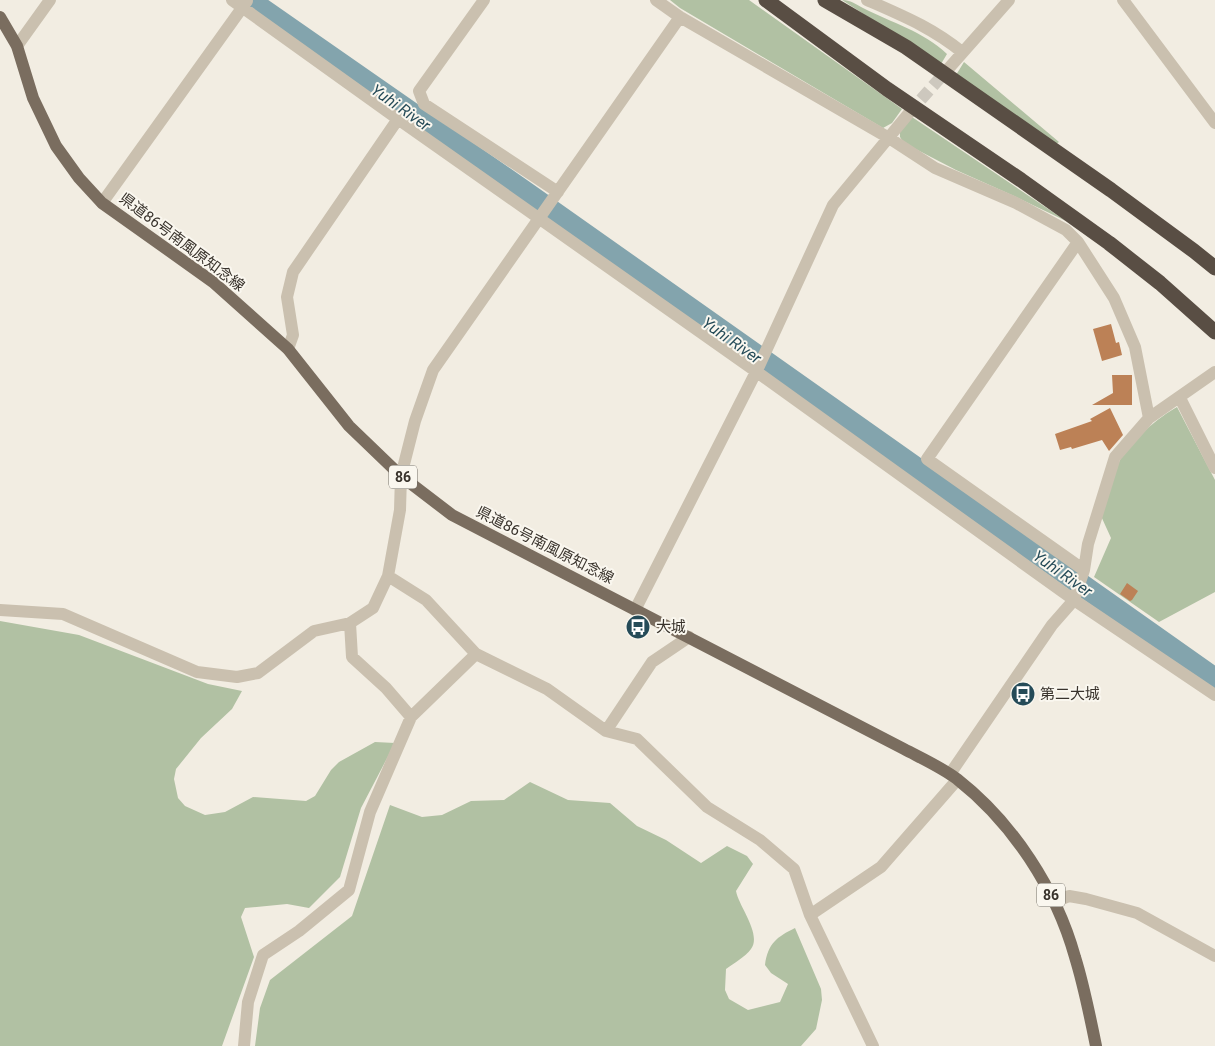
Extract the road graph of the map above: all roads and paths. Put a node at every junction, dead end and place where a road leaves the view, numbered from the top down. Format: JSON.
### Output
{"nodes":[{"id":1,"x":50,"y":0,"type":"edge"},
{"id":2,"x":484,"y":0,"type":"edge"},
{"id":3,"x":656,"y":0,"type":"edge"},
{"id":4,"x":766,"y":0,"type":"edge"},
{"id":5,"x":825,"y":0,"type":"edge"},
{"id":6,"x":867,"y":0,"type":"edge"},
{"id":7,"x":1009,"y":0,"type":"edge"},
{"id":8,"x":1123,"y":0,"type":"edge"},
{"id":9,"x":242,"y":3,"type":"edge"},
{"id":10,"x":0,"y":16,"type":"edge"},
{"id":11,"x":680,"y":17,"type":"junction"},
{"id":12,"x":17,"y":46,"type":"junction"},
{"id":13,"x":962,"y":52,"type":"junction"},
{"id":14,"x":949,"y":68,"type":"tunnel mouth"},
{"id":15,"x":909,"y":113,"type":"tunnel mouth"},
{"id":16,"x":398,"y":119,"type":"junction"},
{"id":17,"x":1215,"y":123,"type":"edge"},
{"id":18,"x":889,"y":138,"type":"junction"},
{"id":19,"x":558,"y":192,"type":"junction"},
{"id":20,"x":102,"y":203,"type":"junction"},
{"id":21,"x":540,"y":220,"type":"junction"},
{"id":22,"x":1078,"y":242,"type":"junction"},
{"id":23,"x":1215,"y":268,"type":"edge"},
{"id":24,"x":1215,"y":332,"type":"edge"},
{"id":25,"x":288,"y":349,"type":"junction"},
{"id":26,"x":760,"y":364,"type":"junction"},
{"id":27,"x":1215,"y":372,"type":"edge"},
{"id":28,"x":1180,"y":398,"type":"junction"},
{"id":29,"x":1149,"y":418,"type":"junction"},
{"id":30,"x":1215,"y":468,"type":"edge"},
{"id":31,"x":401,"y":476,"type":"junction"},
{"id":32,"x":1084,"y":572,"type":"junction"},
{"id":33,"x":388,"y":576,"type":"junction"},
{"id":34,"x":1075,"y":597,"type":"junction"},
{"id":35,"x":0,"y":610,"type":"edge"},
{"id":36,"x":635,"y":610,"type":"junction"},
{"id":37,"x":350,"y":623,"type":"junction"},
{"id":38,"x":689,"y":637,"type":"junction"},
{"id":39,"x":476,"y":654,"type":"junction"},
{"id":40,"x":1215,"y":695,"type":"edge"},
{"id":41,"x":411,"y":717,"type":"junction"},
{"id":42,"x":606,"y":732,"type":"junction"},
{"id":43,"x":954,"y":777,"type":"junction"},
{"id":44,"x":1055,"y":902,"type":"junction"},
{"id":45,"x":810,"y":915,"type":"junction"},
{"id":46,"x":1215,"y":956,"type":"edge"},
{"id":47,"x":244,"y":1046,"type":"edge"},
{"id":48,"x":873,"y":1046,"type":"edge"},
{"id":49,"x":1096,"y":1046,"type":"edge"}],
"edges":[{"from":1,"to":12,"type":"street"},
{"from":2,"to":19,"type":"street"},
{"from":3,"to":11,"type":"street"},
{"from":4,"to":24,"type":"highway"},
{"from":5,"to":23,"type":"highway"},
{"from":6,"to":13,"type":"street"},
{"from":7,"to":13,"type":"street"},
{"from":8,"to":17,"type":"street"},
{"from":9,"to":16,"type":"street"},
{"from":9,"to":20,"type":"street"},
{"from":10,"to":12,"type":"main road","name":"県道86号南風原知念線","number":"86"},
{"from":11,"to":18,"type":"street"},
{"from":11,"to":19,"type":"street"},
{"from":12,"to":20,"type":"main road","name":"県道86号南風原知念線","number":"86"},
{"from":13,"to":14,"type":"street"},
{"from":15,"to":18,"type":"street"},
{"from":16,"to":21,"type":"street"},
{"from":16,"to":25,"type":"street"},
{"from":18,"to":22,"type":"street"},
{"from":18,"to":26,"type":"street"},
{"from":19,"to":21,"type":"street"},
{"from":20,"to":25,"type":"main road","name":"県道86号南風原知念線","number":"86"},
{"from":21,"to":26,"type":"street"},
{"from":21,"to":31,"type":"street"},
{"from":22,"to":29,"type":"street"},
{"from":22,"to":32,"type":"street"},
{"from":25,"to":31,"type":"main road","name":"県道86号南風原知念線","number":"86"},
{"from":26,"to":34,"type":"street"},
{"from":26,"to":36,"type":"street"},
{"from":27,"to":28,"type":"street"},
{"from":28,"to":29,"type":"street"},
{"from":28,"to":30,"type":"street"},
{"from":29,"to":32,"type":"street"},
{"from":31,"to":33,"type":"street"},
{"from":31,"to":36,"type":"main road","name":"県道86号南風原知念線","number":"86"},
{"from":32,"to":34,"type":"street"},
{"from":33,"to":37,"type":"street"},
{"from":33,"to":39,"type":"street"},
{"from":34,"to":40,"type":"street"},
{"from":34,"to":43,"type":"street"},
{"from":35,"to":37,"type":"street"},
{"from":36,"to":38,"type":"main road","name":"県道86号南風原知念線","number":"86"},
{"from":37,"to":41,"type":"street"},
{"from":38,"to":42,"type":"street"},
{"from":38,"to":43,"type":"main road","name":"県道86号南風原知念線","number":"86"},
{"from":39,"to":41,"type":"street"},
{"from":39,"to":42,"type":"street"},
{"from":41,"to":47,"type":"street"},
{"from":42,"to":45,"type":"street"},
{"from":43,"to":44,"type":"main road","name":"県道86号南風原知念線","number":"86"},
{"from":43,"to":45,"type":"street"},
{"from":44,"to":46,"type":"street"},
{"from":44,"to":49,"type":"main road","name":"県道86号南風原知念線","number":"86"},
{"from":45,"to":48,"type":"street"}]}
